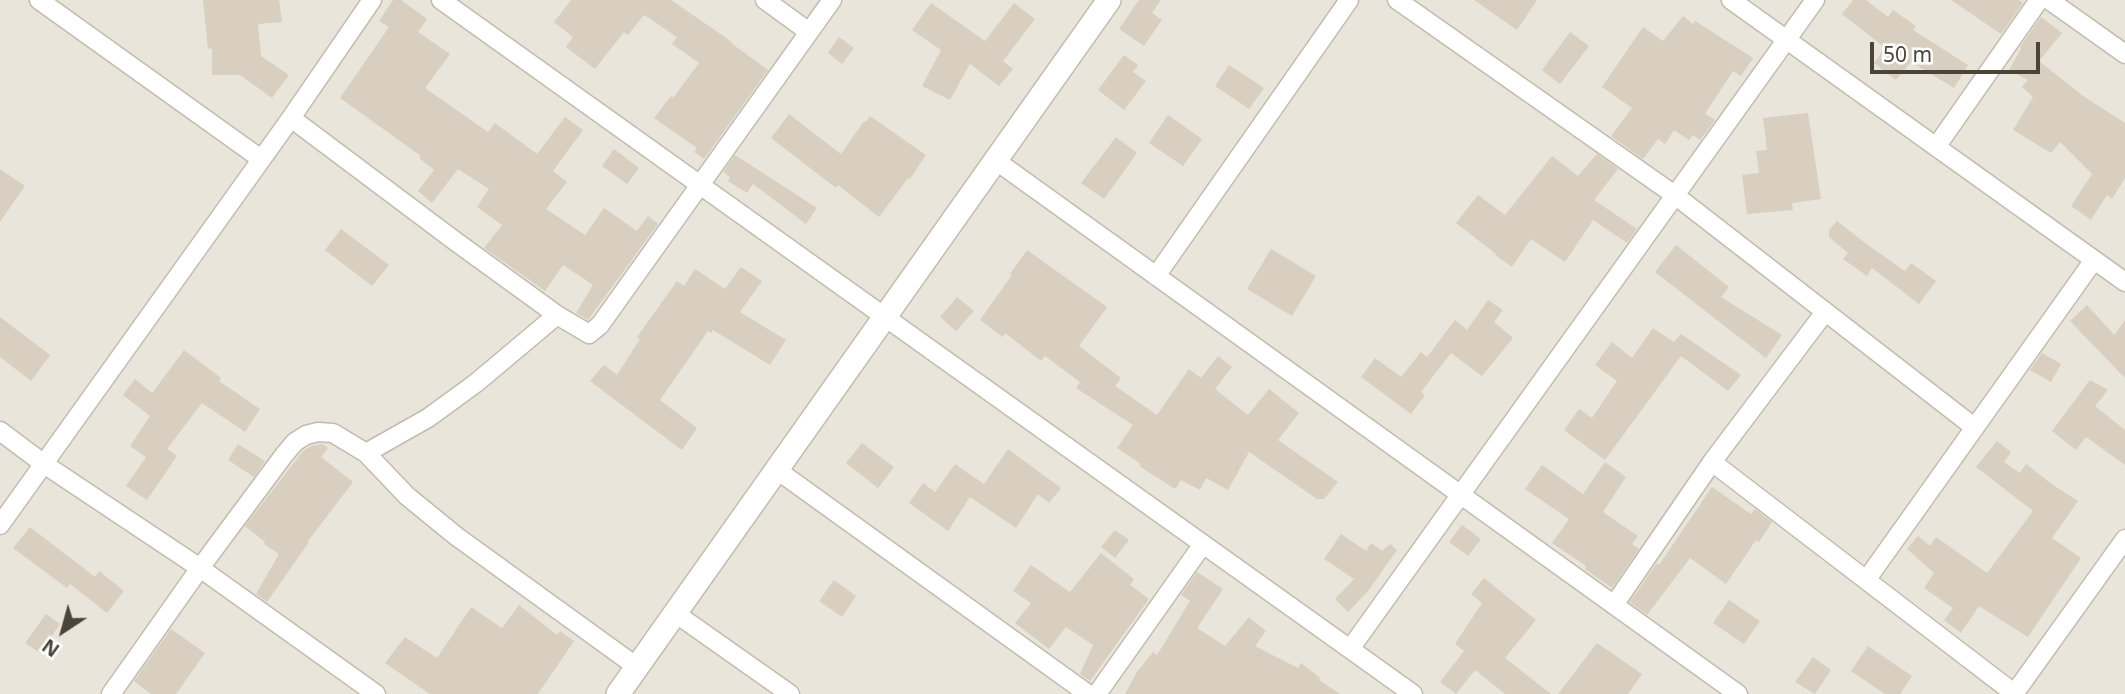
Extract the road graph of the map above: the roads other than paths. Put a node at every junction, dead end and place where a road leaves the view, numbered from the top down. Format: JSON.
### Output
{"nodes":[{"id":1,"x":39,"y":0,"type":"edge"},
{"id":2,"x":372,"y":0,"type":"edge"},
{"id":3,"x":441,"y":0,"type":"edge"},
{"id":4,"x":765,"y":0,"type":"edge"},
{"id":5,"x":832,"y":0,"type":"edge"},
{"id":6,"x":1109,"y":0,"type":"edge"},
{"id":7,"x":1349,"y":0,"type":"edge"},
{"id":8,"x":1397,"y":0,"type":"edge"},
{"id":9,"x":1731,"y":0,"type":"edge"},
{"id":10,"x":1815,"y":0,"type":"edge"},
{"id":11,"x":2039,"y":0,"type":"edge"},
{"id":12,"x":2049,"y":0,"type":"edge"},
{"id":13,"x":808,"y":32,"type":"junction"},
{"id":14,"x":1786,"y":40,"type":"junction"},
{"id":15,"x":2125,"y":54,"type":"edge"},
{"id":16,"x":291,"y":118,"type":"junction"},
{"id":17,"x":1936,"y":147,"type":"junction"},
{"id":18,"x":261,"y":159,"type":"junction"},
{"id":19,"x":995,"y":160,"type":"junction"},
{"id":20,"x":701,"y":186,"type":"junction"},
{"id":21,"x":1676,"y":197,"type":"junction"},
{"id":22,"x":2094,"y":260,"type":"junction"},
{"id":23,"x":1156,"y":276,"type":"junction"},
{"id":24,"x":2125,"y":282,"type":"edge"},
{"id":25,"x":1825,"y":312,"type":"junction"},
{"id":26,"x":557,"y":315,"type":"junction"},
{"id":27,"x":885,"y":317,"type":"junction"},
{"id":28,"x":1974,"y":427,"type":"junction"},
{"id":29,"x":0,"y":431,"type":"edge"},
{"id":30,"x":366,"y":453,"type":"junction"},
{"id":31,"x":1712,"y":463,"type":"junction"},
{"id":32,"x":44,"y":464,"type":"junction"},
{"id":33,"x":777,"y":470,"type":"junction"},
{"id":34,"x":1459,"y":494,"type":"junction"},
{"id":35,"x":0,"y":525,"type":"edge"},
{"id":36,"x":2125,"y":539,"type":"edge"},
{"id":37,"x":1203,"y":544,"type":"junction"},
{"id":38,"x":200,"y":568,"type":"junction"},
{"id":39,"x":1867,"y":579,"type":"junction"},
{"id":40,"x":1614,"y":605,"type":"junction"},
{"id":41,"x":675,"y":613,"type":"junction"},
{"id":42,"x":1350,"y":649,"type":"junction"},
{"id":43,"x":637,"y":667,"type":"junction"},
{"id":44,"x":111,"y":694,"type":"edge"},
{"id":45,"x":376,"y":694,"type":"edge"},
{"id":46,"x":618,"y":694,"type":"edge"},
{"id":47,"x":790,"y":694,"type":"edge"},
{"id":48,"x":1088,"y":694,"type":"edge"},
{"id":49,"x":1097,"y":694,"type":"edge"},
{"id":50,"x":1413,"y":694,"type":"edge"},
{"id":51,"x":1738,"y":694,"type":"edge"},
{"id":52,"x":2014,"y":694,"type":"edge"}],
"edges":[{"from":1,"to":18,"type":"street"},
{"from":2,"to":16,"type":"street"},
{"from":3,"to":20,"type":"street"},
{"from":4,"to":13,"type":"street"},
{"from":5,"to":13,"type":"street"},
{"from":6,"to":19,"type":"street"},
{"from":7,"to":23,"type":"street"},
{"from":8,"to":21,"type":"street"},
{"from":9,"to":14,"type":"street"},
{"from":10,"to":14,"type":"street"},
{"from":11,"to":17,"type":"street"},
{"from":12,"to":15,"type":"street"},
{"from":13,"to":20,"type":"street"},
{"from":14,"to":17,"type":"street"},
{"from":14,"to":21,"type":"street"},
{"from":16,"to":18,"type":"street"},
{"from":16,"to":26,"type":"street"},
{"from":17,"to":22,"type":"street"},
{"from":18,"to":32,"type":"street"},
{"from":19,"to":23,"type":"street"},
{"from":19,"to":27,"type":"street"},
{"from":20,"to":26,"type":"street"},
{"from":20,"to":27,"type":"street"},
{"from":21,"to":25,"type":"street"},
{"from":21,"to":34,"type":"street"},
{"from":22,"to":24,"type":"street"},
{"from":22,"to":28,"type":"street"},
{"from":23,"to":34,"type":"street"},
{"from":25,"to":28,"type":"street"},
{"from":25,"to":31,"type":"street"},
{"from":26,"to":30,"type":"street"},
{"from":27,"to":33,"type":"street"},
{"from":27,"to":37,"type":"street"},
{"from":28,"to":39,"type":"street"},
{"from":29,"to":32,"type":"street"},
{"from":30,"to":38,"type":"street"},
{"from":30,"to":43,"type":"street"},
{"from":31,"to":39,"type":"street"},
{"from":31,"to":40,"type":"street"},
{"from":32,"to":35,"type":"street"},
{"from":32,"to":38,"type":"street"},
{"from":33,"to":41,"type":"street"},
{"from":33,"to":48,"type":"street"},
{"from":34,"to":40,"type":"street"},
{"from":34,"to":42,"type":"street"},
{"from":36,"to":52,"type":"street"},
{"from":37,"to":42,"type":"street"},
{"from":37,"to":49,"type":"street"},
{"from":38,"to":44,"type":"street"},
{"from":38,"to":45,"type":"street"},
{"from":39,"to":52,"type":"street"},
{"from":40,"to":51,"type":"street"},
{"from":41,"to":43,"type":"street"},
{"from":41,"to":47,"type":"street"},
{"from":42,"to":50,"type":"street"},
{"from":43,"to":46,"type":"street"}]}
